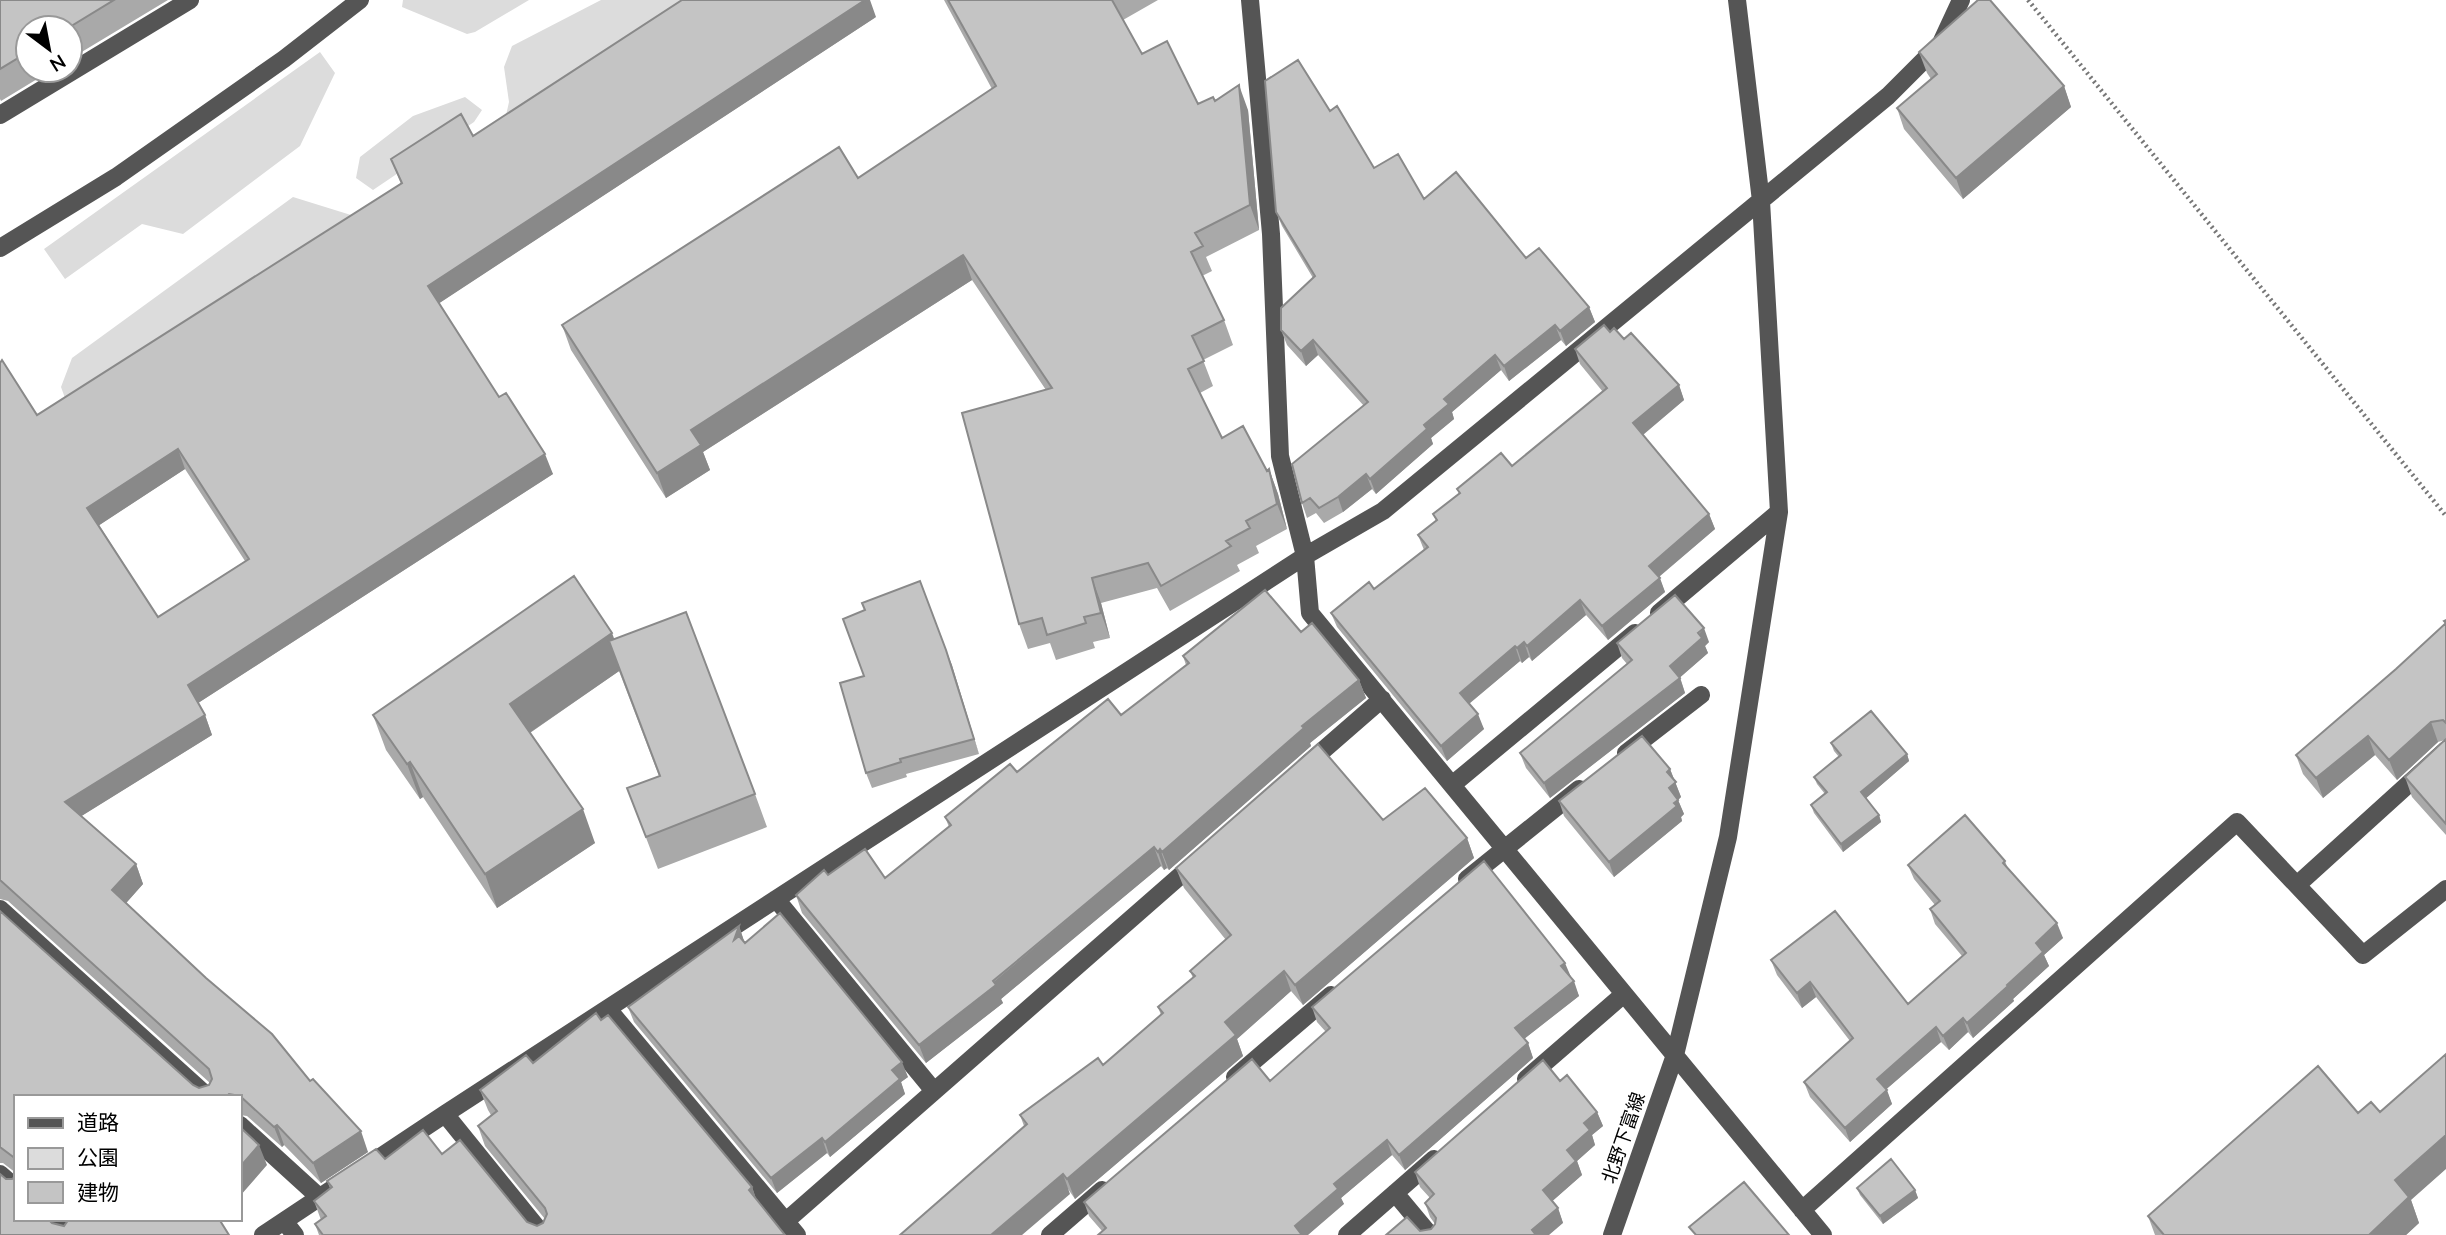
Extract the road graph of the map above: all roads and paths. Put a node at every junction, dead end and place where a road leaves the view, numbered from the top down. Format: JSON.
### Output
{"nodes":[{"id":1,"x":190,"y":0,"type":"edge"},
{"id":2,"x":360,"y":0,"type":"edge"},
{"id":3,"x":1250,"y":0,"type":"edge"},
{"id":4,"x":1737,"y":0,"type":"edge"},
{"id":5,"x":1961,"y":0,"type":"edge"},
{"id":6,"x":2028,"y":0,"type":"edge"},
{"id":7,"x":0,"y":115,"type":"edge"},
{"id":8,"x":1760,"y":201,"type":"junction"},
{"id":9,"x":0,"y":248,"type":"edge"},
{"id":10,"x":1779,"y":512,"type":"junction"},
{"id":11,"x":2446,"y":516,"type":"edge"},
{"id":12,"x":1305,"y":556,"type":"junction"},
{"id":13,"x":1701,"y":695,"type":"dead end"},
{"id":14,"x":1382,"y":699,"type":"junction"},
{"id":15,"x":2446,"y":750,"type":"edge"},
{"id":16,"x":1613,"y":763,"type":"edge"},
{"id":17,"x":1591,"y":780,"type":"edge"},
{"id":18,"x":1288,"y":781,"type":"edge"},
{"id":19,"x":1452,"y":785,"type":"junction"},
{"id":20,"x":1504,"y":848,"type":"junction"},
{"id":21,"x":1205,"y":854,"type":"edge"},
{"id":22,"x":2297,"y":885,"type":"junction"},
{"id":23,"x":2446,"y":889,"type":"edge"},
{"id":24,"x":1451,"y":893,"type":"edge"},
{"id":25,"x":776,"y":900,"type":"junction"},
{"id":26,"x":0,"y":909,"type":"edge"},
{"id":27,"x":1345,"y":983,"type":"edge"},
{"id":28,"x":1624,"y":994,"type":"junction"},
{"id":29,"x":608,"y":1009,"type":"junction"},
{"id":30,"x":1675,"y":1055,"type":"junction"},
{"id":31,"x":934,"y":1091,"type":"junction"},
{"id":32,"x":1219,"y":1091,"type":"edge"},
{"id":33,"x":1510,"y":1093,"type":"edge"},
{"id":34,"x":206,"y":1095,"type":"edge"},
{"id":35,"x":445,"y":1114,"type":"junction"},
{"id":36,"x":242,"y":1127,"type":"edge"},
{"id":37,"x":1447,"y":1147,"type":"edge"},
{"id":38,"x":0,"y":1174,"type":"edge"},
{"id":39,"x":1113,"y":1181,"type":"edge"},
{"id":40,"x":14,"y":1186,"type":"edge"},
{"id":41,"x":1395,"y":1193,"type":"junction"},
{"id":42,"x":318,"y":1196,"type":"junction"},
{"id":43,"x":1802,"y":1210,"type":"junction"},
{"id":44,"x":52,"y":1221,"type":"edge"},
{"id":45,"x":289,"y":1228,"type":"edge"},
{"id":46,"x":792,"y":1228,"type":"edge"},
{"id":47,"x":67,"y":1235,"type":"edge"},
{"id":48,"x":263,"y":1235,"type":"edge"},
{"id":49,"x":543,"y":1235,"type":"edge"},
{"id":50,"x":1050,"y":1235,"type":"edge"},
{"id":51,"x":1347,"y":1235,"type":"edge"},
{"id":52,"x":1430,"y":1235,"type":"edge"},
{"id":53,"x":1612,"y":1235,"type":"edge"},
{"id":54,"x":1823,"y":1235,"type":"edge"}],
"edges":[{"from":1,"to":7,"type":"street"},
{"from":2,"to":9,"type":"street"},
{"from":3,"to":12,"type":"street"},
{"from":4,"to":8,"type":"street","name":"北野下富線"},
{"from":5,"to":8,"type":"street"},
{"from":6,"to":11,"type":"path"},
{"from":8,"to":10,"type":"street","name":"北野下富線"},
{"from":8,"to":12,"type":"street"},
{"from":10,"to":19,"type":"street"},
{"from":10,"to":30,"type":"street","name":"北野下富線"},
{"from":12,"to":14,"type":"street"},
{"from":12,"to":25,"type":"street"},
{"from":13,"to":16,"type":"street"},
{"from":14,"to":18,"type":"street"},
{"from":14,"to":19,"type":"street"},
{"from":15,"to":22,"type":"street"},
{"from":17,"to":20,"type":"street"},
{"from":19,"to":20,"type":"street"},
{"from":20,"to":24,"type":"street"},
{"from":20,"to":28,"type":"street"},
{"from":21,"to":31,"type":"street"},
{"from":22,"to":23,"type":"street"},
{"from":22,"to":43,"type":"street"},
{"from":25,"to":29,"type":"street"},
{"from":25,"to":31,"type":"street"},
{"from":26,"to":34,"type":"street"},
{"from":27,"to":32,"type":"street"},
{"from":28,"to":30,"type":"street"},
{"from":28,"to":33,"type":"street"},
{"from":29,"to":35,"type":"street"},
{"from":29,"to":46,"type":"street"},
{"from":30,"to":43,"type":"street"},
{"from":30,"to":53,"type":"street","name":"北野下富線"},
{"from":31,"to":46,"type":"street"},
{"from":35,"to":42,"type":"street"},
{"from":35,"to":49,"type":"street"},
{"from":36,"to":42,"type":"street"},
{"from":37,"to":41,"type":"street"},
{"from":38,"to":40,"type":"street"},
{"from":39,"to":50,"type":"street"},
{"from":41,"to":51,"type":"street"},
{"from":41,"to":52,"type":"street"},
{"from":42,"to":45,"type":"street"},
{"from":43,"to":54,"type":"street"},
{"from":44,"to":47,"type":"street"},
{"from":45,"to":48,"type":"street"}]}
